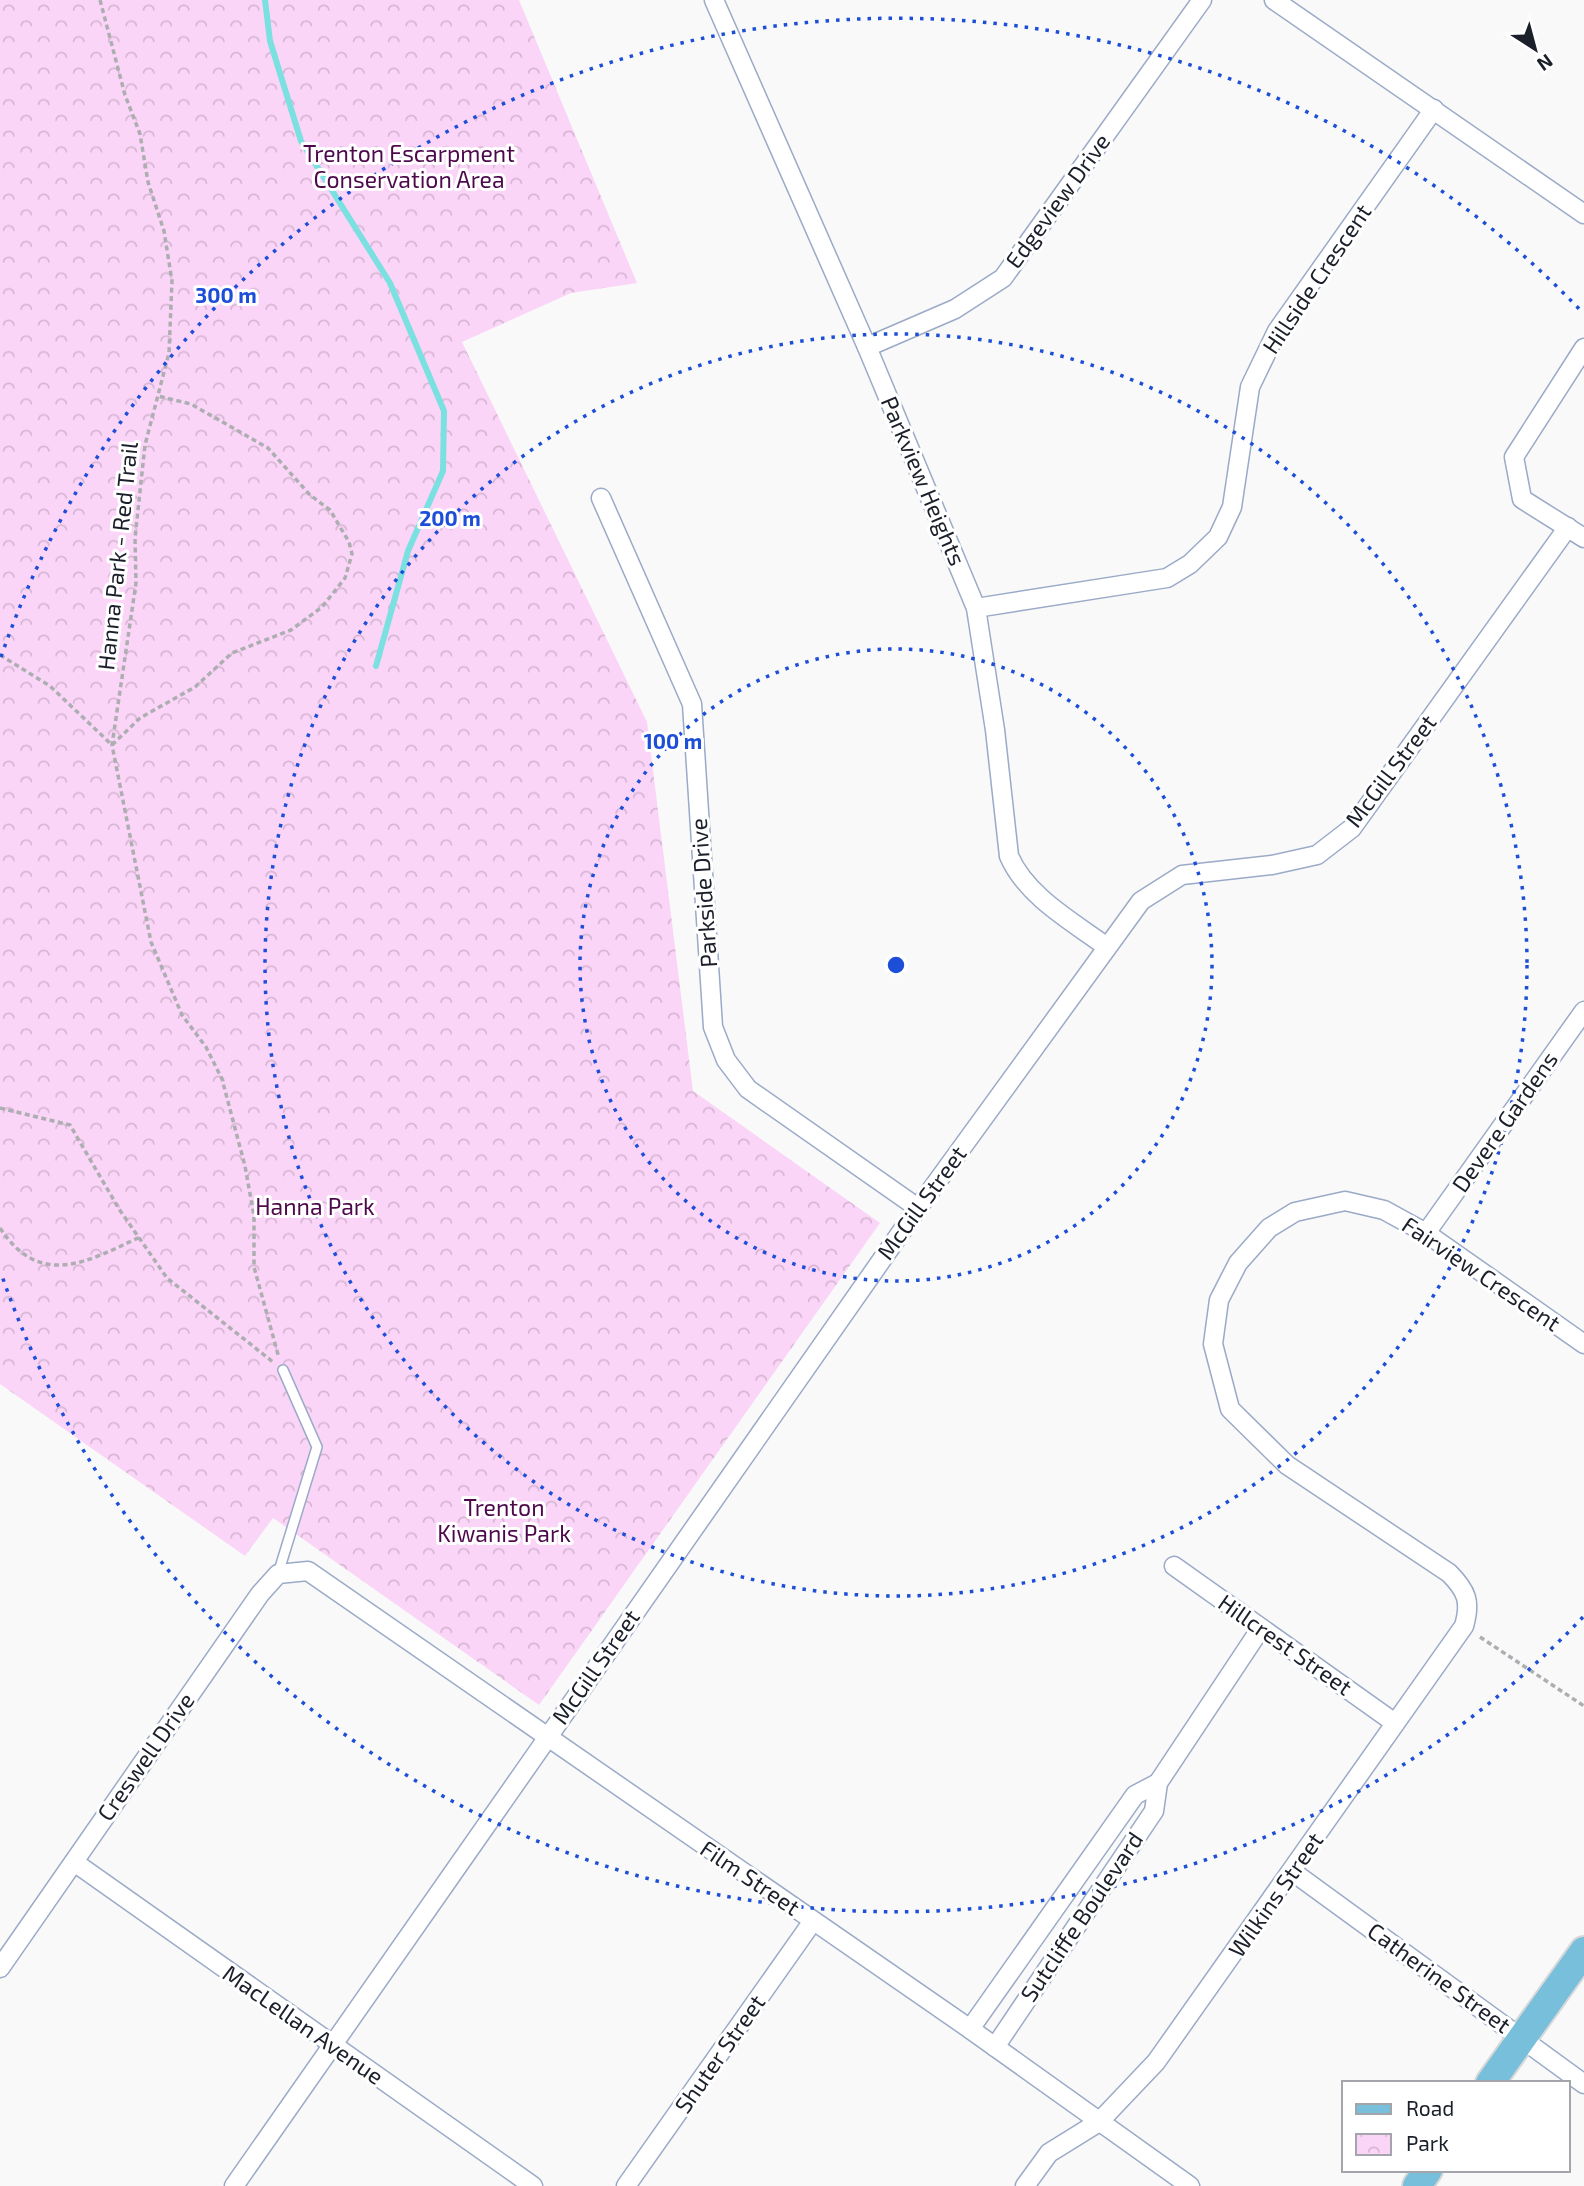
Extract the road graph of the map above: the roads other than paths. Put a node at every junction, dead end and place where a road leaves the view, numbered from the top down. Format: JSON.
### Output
{"nodes":[{"id":1,"x":714,"y":0,"type":"edge"},
{"id":2,"x":1202,"y":0,"type":"edge"},
{"id":3,"x":1274,"y":0,"type":"edge"},
{"id":4,"x":1434,"y":109,"type":"junction"},
{"id":5,"x":1584,"y":214,"type":"edge"},
{"id":6,"x":867,"y":347,"type":"junction"},
{"id":7,"x":1584,"y":348,"type":"edge"},
{"id":8,"x":601,"y":498,"type":"dead end"},
{"id":9,"x":1568,"y":527,"type":"junction"},
{"id":10,"x":1584,"y":538,"type":"edge"},
{"id":11,"x":976,"y":608,"type":"junction"},
{"id":12,"x":1107,"y":947,"type":"junction"},
{"id":13,"x":1584,"y":1011,"type":"edge"},
{"id":14,"x":918,"y":1208,"type":"junction"},
{"id":15,"x":1426,"y":1233,"type":"junction"},
{"id":16,"x":1584,"y":1343,"type":"edge"},
{"id":17,"x":283,"y":1370,"type":"road end"},
{"id":18,"x":1174,"y":1566,"type":"dead end"},
{"id":19,"x":278,"y":1574,"type":"junction"},
{"id":20,"x":1464,"y":1626,"type":"joint"},
{"id":21,"x":1261,"y":1628,"type":"junction"},
{"id":22,"x":1395,"y":1723,"type":"junction"},
{"id":23,"x":546,"y":1739,"type":"junction"},
{"id":24,"x":1158,"y":1783,"type":"junction"},
{"id":25,"x":74,"y":1862,"type":"junction"},
{"id":26,"x":1293,"y":1872,"type":"junction"},
{"id":27,"x":813,"y":1921,"type":"junction"},
{"id":28,"x":1584,"y":1951,"type":"edge"},
{"id":29,"x":0,"y":1968,"type":"edge"},
{"id":30,"x":970,"y":2029,"type":"junction"},
{"id":31,"x":1522,"y":2038,"type":"junction"},
{"id":32,"x":334,"y":2047,"type":"junction"},
{"id":33,"x":995,"y":2047,"type":"junction"},
{"id":34,"x":1491,"y":2081,"type":"edge"},
{"id":35,"x":1584,"y":2084,"type":"edge"},
{"id":36,"x":1099,"y":2122,"type":"junction"},
{"id":37,"x":234,"y":2186,"type":"edge"},
{"id":38,"x":533,"y":2186,"type":"edge"},
{"id":39,"x":626,"y":2186,"type":"edge"},
{"id":40,"x":1026,"y":2186,"type":"edge"},
{"id":41,"x":1190,"y":2186,"type":"edge"}],
"edges":[{"from":1,"to":6,"type":"street","name":"Parkview Heights"},
{"from":2,"to":6,"type":"street","name":"Edgeview Drive"},
{"from":3,"to":4,"type":"street"},
{"from":4,"to":5,"type":"street"},
{"from":4,"to":11,"type":"street","name":"Hillside Crescent"},
{"from":6,"to":11,"type":"street","name":"Parkview Heights"},
{"from":7,"to":9,"type":"street"},
{"from":8,"to":14,"type":"street","name":"Parkside Drive"},
{"from":9,"to":10,"type":"street"},
{"from":9,"to":12,"type":"street","name":"McGill Street"},
{"from":11,"to":12,"type":"street","name":"Parkview Heights"},
{"from":12,"to":14,"type":"street","name":"McGill Street"},
{"from":13,"to":15,"type":"street","name":"Devere Gardens"},
{"from":14,"to":23,"type":"street","name":"McGill Street"},
{"from":15,"to":16,"type":"street","name":"Fairview Crescent"},
{"from":15,"to":20,"type":"street","name":"Fairview Crescent"},
{"from":17,"to":19,"type":"lane"},
{"from":18,"to":21,"type":"street","name":"Hillcrest Street"},
{"from":19,"to":23,"type":"street","name":"Film Street"},
{"from":19,"to":25,"type":"street","name":"Creswell Drive"},
{"from":20,"to":22,"type":"street","name":"Wilkins Street"},
{"from":21,"to":22,"type":"street","name":"Hillcrest Street"},
{"from":21,"to":24,"type":"street","name":"Sutcliffe Boulevard"},
{"from":22,"to":26,"type":"street","name":"Wilkins Street"},
{"from":23,"to":27,"type":"street","name":"Film Street"},
{"from":23,"to":32,"type":"street","name":"McGill Street"},
{"from":24,"to":30,"type":"street","name":"Sutcliffe Boulevard"},
{"from":24,"to":33,"type":"street","name":"Sutcliffe Boulevard"},
{"from":25,"to":29,"type":"street","name":"Creswell Drive"},
{"from":25,"to":32,"type":"street","name":"MacLellan Avenue"},
{"from":26,"to":31,"type":"street","name":"Catherine Street"},
{"from":26,"to":36,"type":"street","name":"Wilkins Street"},
{"from":27,"to":30,"type":"street","name":"Film Street"},
{"from":27,"to":39,"type":"street","name":"Shuter Street"},
{"from":28,"to":31,"type":"main road"},
{"from":30,"to":33,"type":"street","name":"Film Street"},
{"from":31,"to":34,"type":"main road"},
{"from":31,"to":35,"type":"street","name":"Catherine Street"},
{"from":32,"to":37,"type":"street","name":"McGill Street"},
{"from":32,"to":38,"type":"street","name":"MacLellan Avenue"},
{"from":33,"to":36,"type":"street","name":"Film Street"},
{"from":36,"to":40,"type":"street","name":"Wilkins Street"},
{"from":36,"to":41,"type":"street","name":"Film Street"}]}
